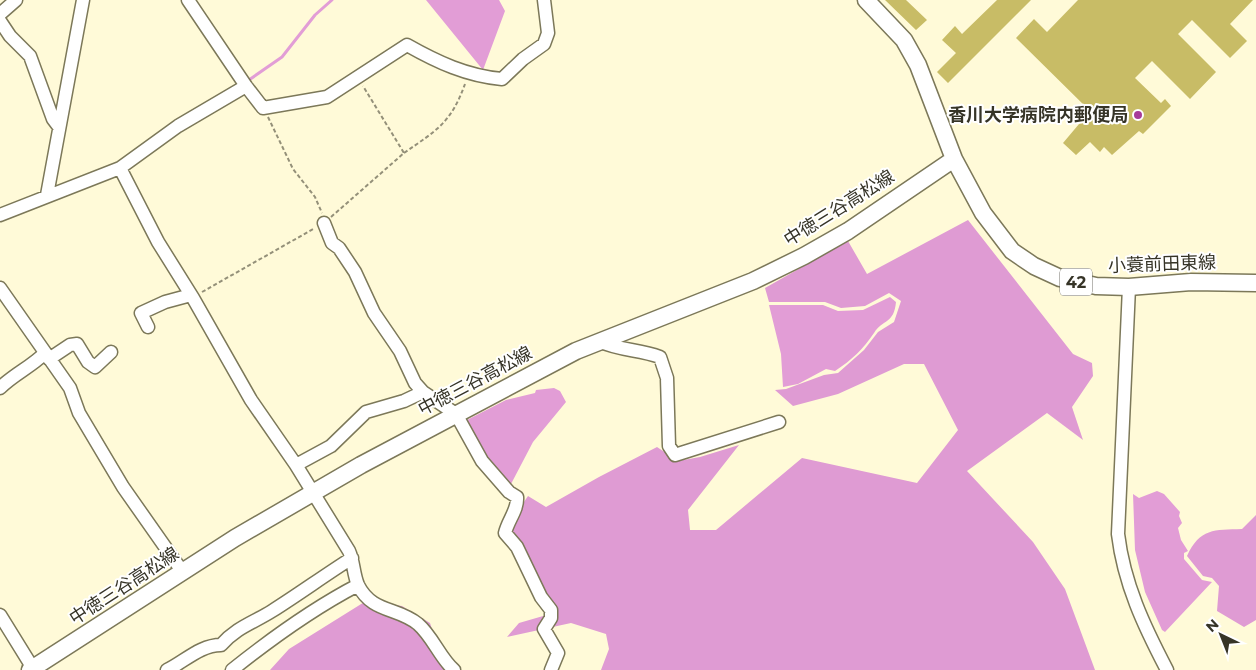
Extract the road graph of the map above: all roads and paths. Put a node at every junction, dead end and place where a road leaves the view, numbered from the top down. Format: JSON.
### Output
{"nodes":[{"id":1,"x":16,"y":0,"type":"edge"},
{"id":2,"x":83,"y":0,"type":"edge"},
{"id":3,"x":188,"y":0,"type":"edge"},
{"id":4,"x":544,"y":0,"type":"edge"},
{"id":5,"x":866,"y":0,"type":"edge"},
{"id":6,"x":0,"y":14,"type":"edge"},
{"id":7,"x":0,"y":21,"type":"edge"},
{"id":8,"x":471,"y":74,"type":"junction"},
{"id":9,"x":358,"y":77,"type":"junction"},
{"id":10,"x":246,"y":86,"type":"junction"},
{"id":11,"x":263,"y":108,"type":"junction"},
{"id":12,"x":59,"y":127,"type":"junction"},
{"id":13,"x":404,"y":153,"type":"junction"},
{"id":14,"x":954,"y":159,"type":"junction"},
{"id":15,"x":120,"y":168,"type":"junction"},
{"id":16,"x":47,"y":195,"type":"junction"},
{"id":17,"x":0,"y":215,"type":"edge"},
{"id":18,"x":324,"y":223,"type":"junction"},
{"id":19,"x":1256,"y":282,"type":"edge"},
{"id":20,"x":1129,"y":287,"type":"junction"},
{"id":21,"x":0,"y":288,"type":"edge"},
{"id":22,"x":192,"y":296,"type":"junction"},
{"id":23,"x":148,"y":327,"type":"dead end"},
{"id":24,"x":599,"y":342,"type":"junction"},
{"id":25,"x":111,"y":352,"type":"dead end"},
{"id":26,"x":47,"y":356,"type":"junction"},
{"id":27,"x":0,"y":388,"type":"edge"},
{"id":28,"x":423,"y":392,"type":"junction"},
{"id":29,"x":456,"y":414,"type":"junction"},
{"id":30,"x":779,"y":422,"type":"dead end"},
{"id":31,"x":296,"y":466,"type":"junction"},
{"id":32,"x":313,"y":493,"type":"junction"},
{"id":33,"x":352,"y":558,"type":"junction"},
{"id":34,"x":182,"y":571,"type":"junction"},
{"id":35,"x":358,"y":585,"type":"junction"},
{"id":36,"x":0,"y":615,"type":"edge"},
{"id":37,"x":33,"y":669,"type":"edge"},
{"id":38,"x":167,"y":670,"type":"edge"},
{"id":39,"x":232,"y":670,"type":"edge"},
{"id":40,"x":454,"y":670,"type":"edge"},
{"id":41,"x":551,"y":670,"type":"edge"},
{"id":42,"x":1167,"y":670,"type":"edge"}],
"edges":[{"from":1,"to":6,"type":"street"},
{"from":2,"to":12,"type":"street"},
{"from":3,"to":10,"type":"street"},
{"from":4,"to":8,"type":"street"},
{"from":5,"to":14,"type":"main road","name":"小蓑前田東線","number":"42"},
{"from":7,"to":12,"type":"street"},
{"from":8,"to":9,"type":"street"},
{"from":8,"to":13,"type":"path"},
{"from":9,"to":11,"type":"street"},
{"from":9,"to":13,"type":"path"},
{"from":10,"to":11,"type":"street"},
{"from":10,"to":15,"type":"street"},
{"from":11,"to":18,"type":"path"},
{"from":12,"to":16,"type":"street"},
{"from":13,"to":18,"type":"path"},
{"from":14,"to":20,"type":"main road","name":"小蓑前田東線","number":"42"},
{"from":14,"to":24,"type":"main road","name":"中徳三谷高松線"},
{"from":15,"to":16,"type":"street"},
{"from":15,"to":22,"type":"street"},
{"from":16,"to":17,"type":"street"},
{"from":18,"to":22,"type":"path"},
{"from":18,"to":28,"type":"street"},
{"from":19,"to":20,"type":"main road","name":"小蓑前田東線","number":"42"},
{"from":20,"to":42,"type":"street"},
{"from":21,"to":26,"type":"street"},
{"from":22,"to":23,"type":"street"},
{"from":22,"to":31,"type":"street"},
{"from":24,"to":29,"type":"main road","name":"中徳三谷高松線"},
{"from":24,"to":30,"type":"street"},
{"from":25,"to":26,"type":"street"},
{"from":26,"to":27,"type":"street"},
{"from":26,"to":34,"type":"street"},
{"from":28,"to":29,"type":"street"},
{"from":28,"to":31,"type":"street"},
{"from":29,"to":32,"type":"main road","name":"中徳三谷高松線"},
{"from":29,"to":41,"type":"street"},
{"from":31,"to":32,"type":"street"},
{"from":32,"to":33,"type":"street"},
{"from":32,"to":34,"type":"main road","name":"中徳三谷高松線"},
{"from":33,"to":35,"type":"street"},
{"from":33,"to":38,"type":"street"},
{"from":34,"to":37,"type":"main road","name":"中徳三谷高松線"},
{"from":35,"to":39,"type":"street"},
{"from":35,"to":40,"type":"street"},
{"from":36,"to":37,"type":"street"}]}
